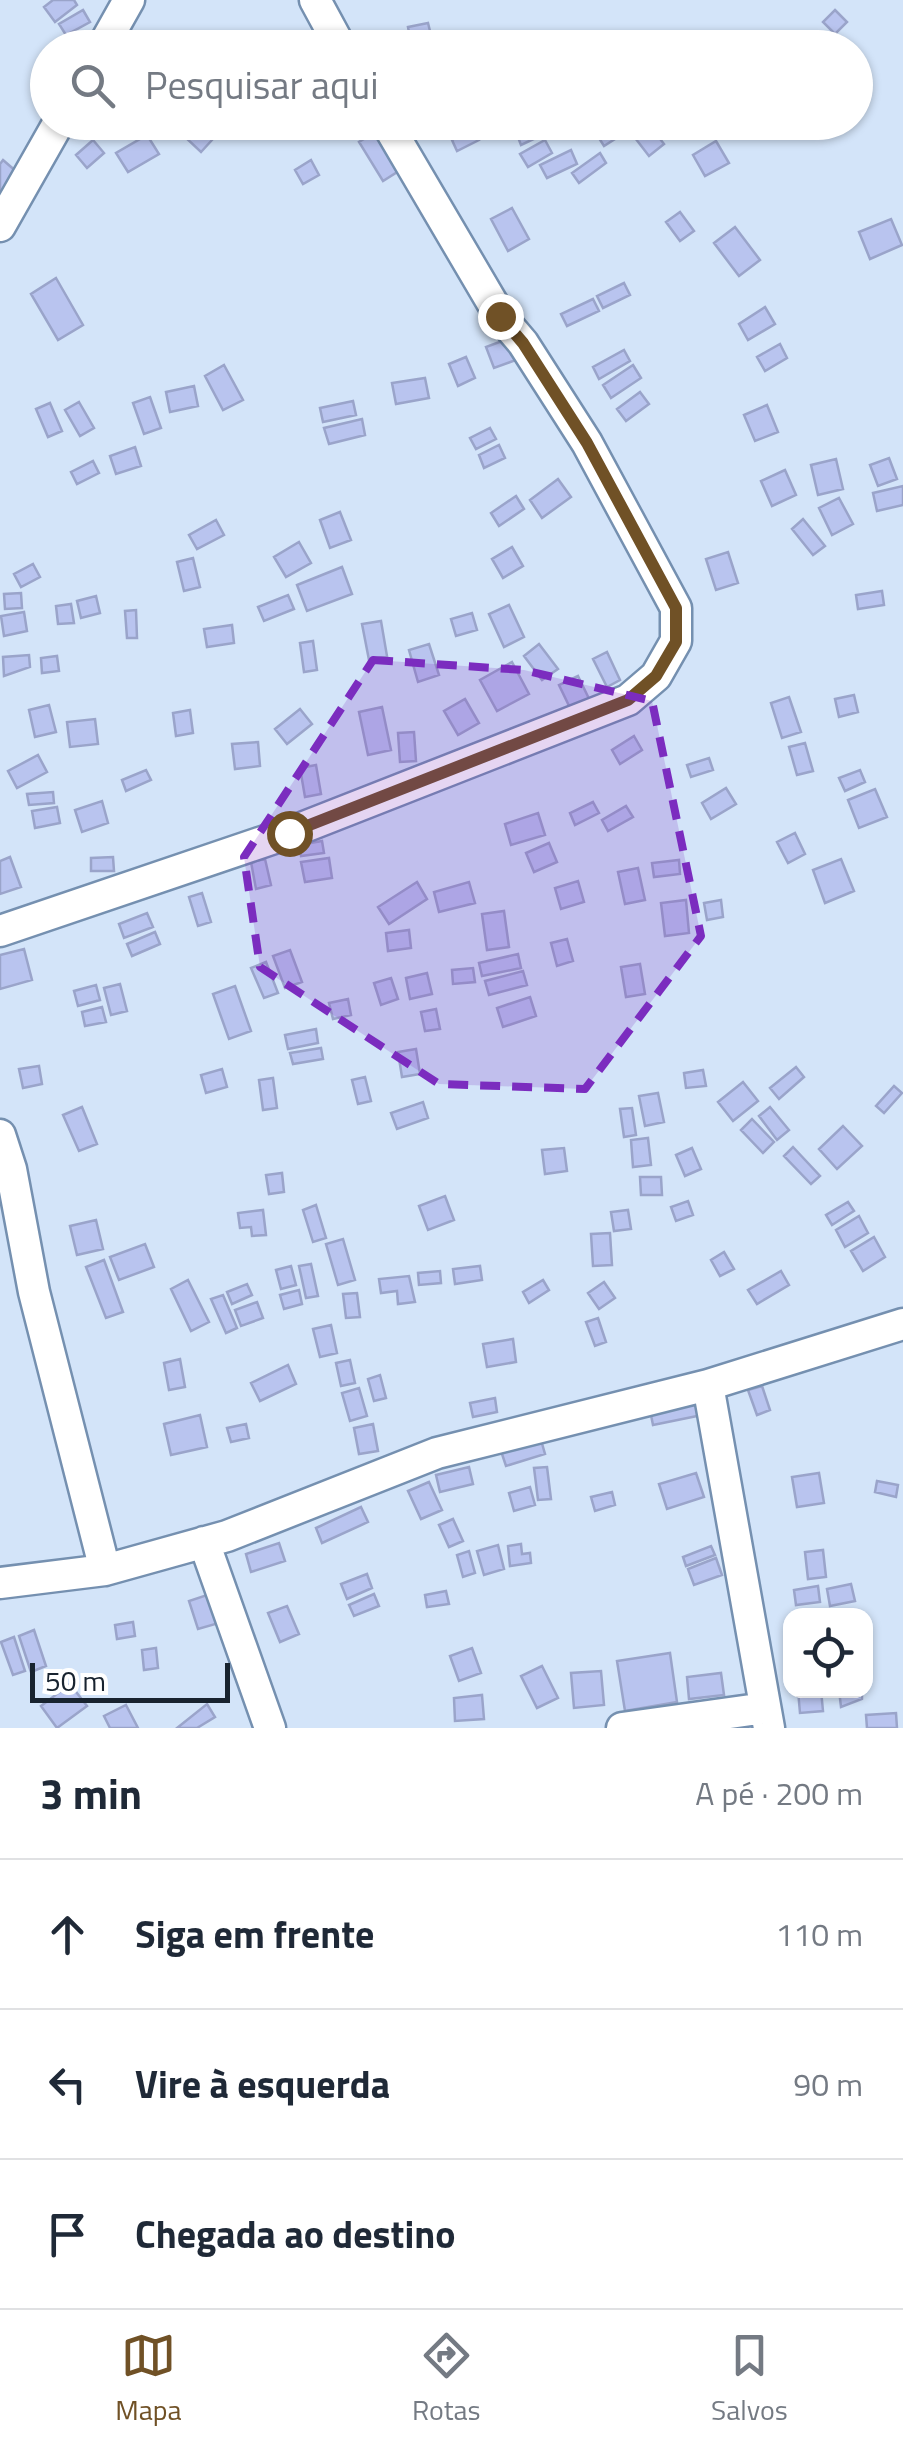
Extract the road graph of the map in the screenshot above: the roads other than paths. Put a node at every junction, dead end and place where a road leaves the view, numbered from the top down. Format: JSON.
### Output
{"nodes":[{"id":1,"x":128,"y":0,"type":"edge"},
{"id":2,"x":315,"y":0,"type":"edge"},
{"id":3,"x":112,"y":30,"type":"edge"},
{"id":4,"x":331,"y":30,"type":"edge"},
{"id":5,"x":50,"y":140,"type":"edge"},
{"id":6,"x":397,"y":140,"type":"edge"},
{"id":7,"x":0,"y":226,"type":"edge"},
{"id":8,"x":0,"y":931,"type":"edge"},
{"id":9,"x":0,"y":1135,"type":"edge"},
{"id":10,"x":903,"y":1324,"type":"edge"},
{"id":11,"x":708,"y":1386,"type":"junction"},
{"id":12,"x":204,"y":1542,"type":"junction"},
{"id":13,"x":106,"y":1570,"type":"junction"},
{"id":14,"x":0,"y":1583,"type":"edge"},
{"id":15,"x":767,"y":1718,"type":"edge"},
{"id":16,"x":270,"y":1728,"type":"edge"},
{"id":17,"x":622,"y":1728,"type":"edge"}],
"edges":[{"from":1,"to":3,"type":"street"},
{"from":2,"to":4,"type":"street"},
{"from":5,"to":7,"type":"street"},
{"from":6,"to":8,"type":"street"},
{"from":9,"to":13,"type":"street"},
{"from":10,"to":11,"type":"street"},
{"from":11,"to":12,"type":"street"},
{"from":11,"to":15,"type":"street"},
{"from":12,"to":13,"type":"street"},
{"from":12,"to":16,"type":"street"},
{"from":13,"to":14,"type":"street"},
{"from":15,"to":17,"type":"street"}]}
